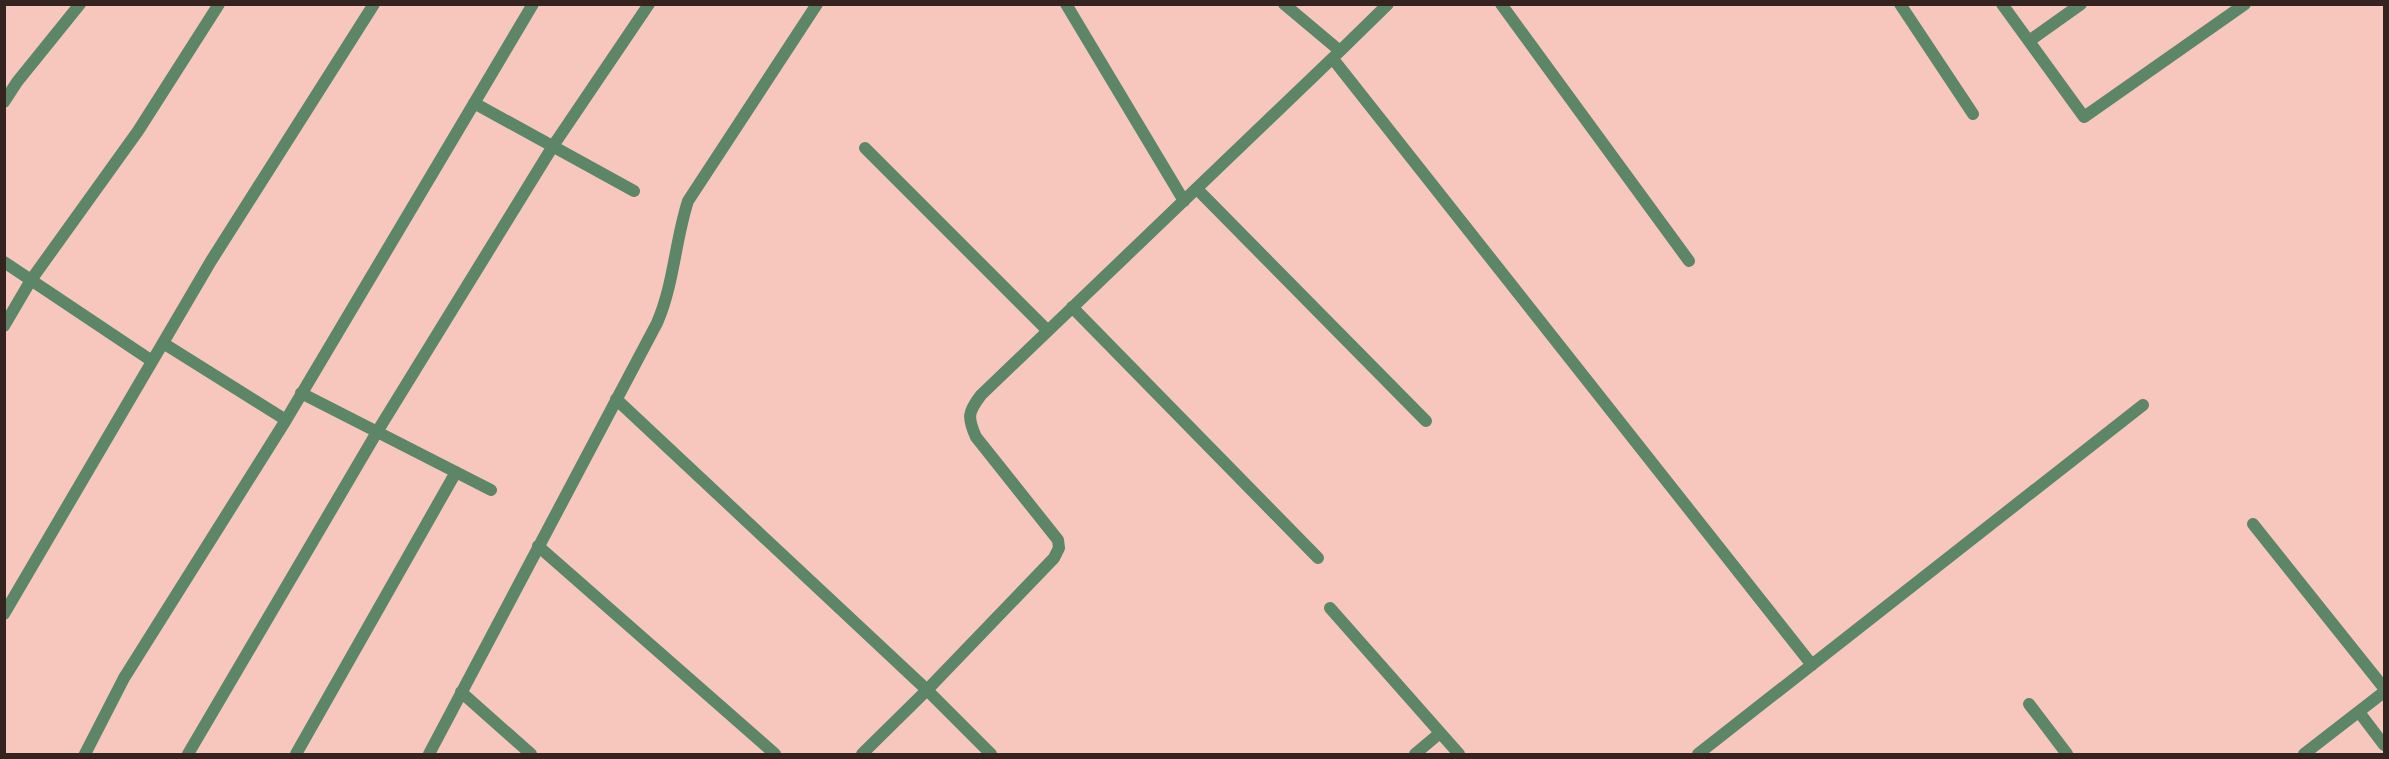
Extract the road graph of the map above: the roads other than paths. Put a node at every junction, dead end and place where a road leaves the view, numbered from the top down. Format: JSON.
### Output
{"nodes":[{"id":1,"x":80,"y":4,"type":"edge"},
{"id":2,"x":219,"y":4,"type":"edge"},
{"id":3,"x":374,"y":4,"type":"edge"},
{"id":4,"x":532,"y":4,"type":"edge"},
{"id":5,"x":649,"y":4,"type":"edge"},
{"id":6,"x":816,"y":4,"type":"edge"},
{"id":7,"x":1066,"y":4,"type":"edge"},
{"id":8,"x":1284,"y":4,"type":"edge"},
{"id":9,"x":1388,"y":4,"type":"edge"},
{"id":10,"x":1501,"y":4,"type":"edge"},
{"id":11,"x":1900,"y":4,"type":"edge"},
{"id":12,"x":2002,"y":4,"type":"edge"},
{"id":13,"x":2081,"y":4,"type":"edge"},
{"id":14,"x":2245,"y":4,"type":"edge"},
{"id":15,"x":2029,"y":41,"type":"junction"},
{"id":16,"x":1336,"y":55,"type":"junction"},
{"id":17,"x":4,"y":102,"type":"edge"},
{"id":18,"x":474,"y":103,"type":"junction"},
{"id":19,"x":1973,"y":114,"type":"dead end"},
{"id":20,"x":554,"y":147,"type":"junction"},
{"id":21,"x":866,"y":148,"type":"dead end"},
{"id":22,"x":1197,"y":189,"type":"junction"},
{"id":23,"x":634,"y":191,"type":"dead end"},
{"id":24,"x":1184,"y":201,"type":"junction"},
{"id":25,"x":1689,"y":261,"type":"dead end"},
{"id":26,"x":4,"y":262,"type":"edge"},
{"id":27,"x":31,"y":280,"type":"junction"},
{"id":28,"x":1072,"y":307,"type":"junction"},
{"id":29,"x":4,"y":326,"type":"edge"},
{"id":30,"x":1048,"y":330,"type":"junction"},
{"id":31,"x":163,"y":343,"type":"junction"},
{"id":32,"x":152,"y":361,"type":"junction"},
{"id":33,"x":302,"y":393,"type":"junction"},
{"id":34,"x":616,"y":399,"type":"junction"},
{"id":35,"x":2143,"y":405,"type":"dead end"},
{"id":36,"x":286,"y":420,"type":"junction"},
{"id":37,"x":1426,"y":421,"type":"dead end"},
{"id":38,"x":377,"y":432,"type":"junction"},
{"id":39,"x":456,"y":472,"type":"junction"},
{"id":40,"x":491,"y":490,"type":"dead end"},
{"id":41,"x":2253,"y":524,"type":"dead end"},
{"id":42,"x":538,"y":546,"type":"junction"},
{"id":43,"x":1318,"y":558,"type":"dead end"},
{"id":44,"x":1330,"y":608,"type":"dead end"},
{"id":45,"x":4,"y":614,"type":"edge"},
{"id":46,"x":1812,"y":665,"type":"junction"},
{"id":47,"x":927,"y":690,"type":"junction"},
{"id":48,"x":2385,"y":690,"type":"edge"},
{"id":49,"x":461,"y":692,"type":"junction"},
{"id":50,"x":2029,"y":704,"type":"dead end"},
{"id":51,"x":2359,"y":712,"type":"junction"},
{"id":52,"x":1440,"y":733,"type":"junction"},
{"id":53,"x":2385,"y":745,"type":"edge"},
{"id":54,"x":85,"y":754,"type":"edge"},
{"id":55,"x":188,"y":754,"type":"edge"},
{"id":56,"x":296,"y":754,"type":"edge"},
{"id":57,"x":429,"y":754,"type":"edge"},
{"id":58,"x":531,"y":754,"type":"edge"},
{"id":59,"x":775,"y":754,"type":"edge"},
{"id":60,"x":862,"y":754,"type":"edge"},
{"id":61,"x":991,"y":754,"type":"edge"},
{"id":62,"x":1415,"y":754,"type":"edge"},
{"id":63,"x":1458,"y":754,"type":"edge"},
{"id":64,"x":1698,"y":754,"type":"edge"},
{"id":65,"x":2067,"y":754,"type":"edge"},
{"id":66,"x":2304,"y":754,"type":"edge"}],
"edges":[{"from":1,"to":17,"type":"street"},
{"from":2,"to":27,"type":"street"},
{"from":3,"to":31,"type":"street"},
{"from":4,"to":18,"type":"street"},
{"from":5,"to":20,"type":"street"},
{"from":6,"to":34,"type":"street"},
{"from":7,"to":24,"type":"street"},
{"from":8,"to":16,"type":"street"},
{"from":9,"to":16,"type":"street"},
{"from":10,"to":25,"type":"street"},
{"from":11,"to":19,"type":"street"},
{"from":12,"to":15,"type":"street"},
{"from":13,"to":15,"type":"street"},
{"from":14,"to":15,"type":"street"},
{"from":16,"to":22,"type":"street"},
{"from":16,"to":46,"type":"street"},
{"from":18,"to":20,"type":"street"},
{"from":18,"to":33,"type":"street"},
{"from":20,"to":23,"type":"street"},
{"from":20,"to":38,"type":"street"},
{"from":21,"to":30,"type":"street"},
{"from":22,"to":24,"type":"street"},
{"from":22,"to":37,"type":"street"},
{"from":24,"to":28,"type":"street"},
{"from":26,"to":27,"type":"street"},
{"from":27,"to":29,"type":"street"},
{"from":27,"to":32,"type":"street"},
{"from":28,"to":30,"type":"street"},
{"from":28,"to":43,"type":"street"},
{"from":30,"to":47,"type":"street"},
{"from":31,"to":32,"type":"street"},
{"from":31,"to":36,"type":"street"},
{"from":32,"to":45,"type":"street"},
{"from":33,"to":36,"type":"street"},
{"from":33,"to":38,"type":"street"},
{"from":34,"to":42,"type":"street"},
{"from":34,"to":47,"type":"street"},
{"from":35,"to":46,"type":"street"},
{"from":36,"to":54,"type":"street"},
{"from":38,"to":39,"type":"street"},
{"from":38,"to":55,"type":"street"},
{"from":39,"to":40,"type":"street"},
{"from":39,"to":56,"type":"street"},
{"from":41,"to":48,"type":"street"},
{"from":42,"to":49,"type":"street"},
{"from":42,"to":59,"type":"street"},
{"from":44,"to":52,"type":"street"},
{"from":46,"to":64,"type":"street"},
{"from":47,"to":60,"type":"street"},
{"from":47,"to":61,"type":"street"},
{"from":48,"to":51,"type":"street"},
{"from":49,"to":57,"type":"street"},
{"from":49,"to":58,"type":"street"},
{"from":50,"to":65,"type":"street"},
{"from":51,"to":53,"type":"street"},
{"from":51,"to":66,"type":"street"},
{"from":52,"to":62,"type":"street"},
{"from":52,"to":63,"type":"street"}]}
